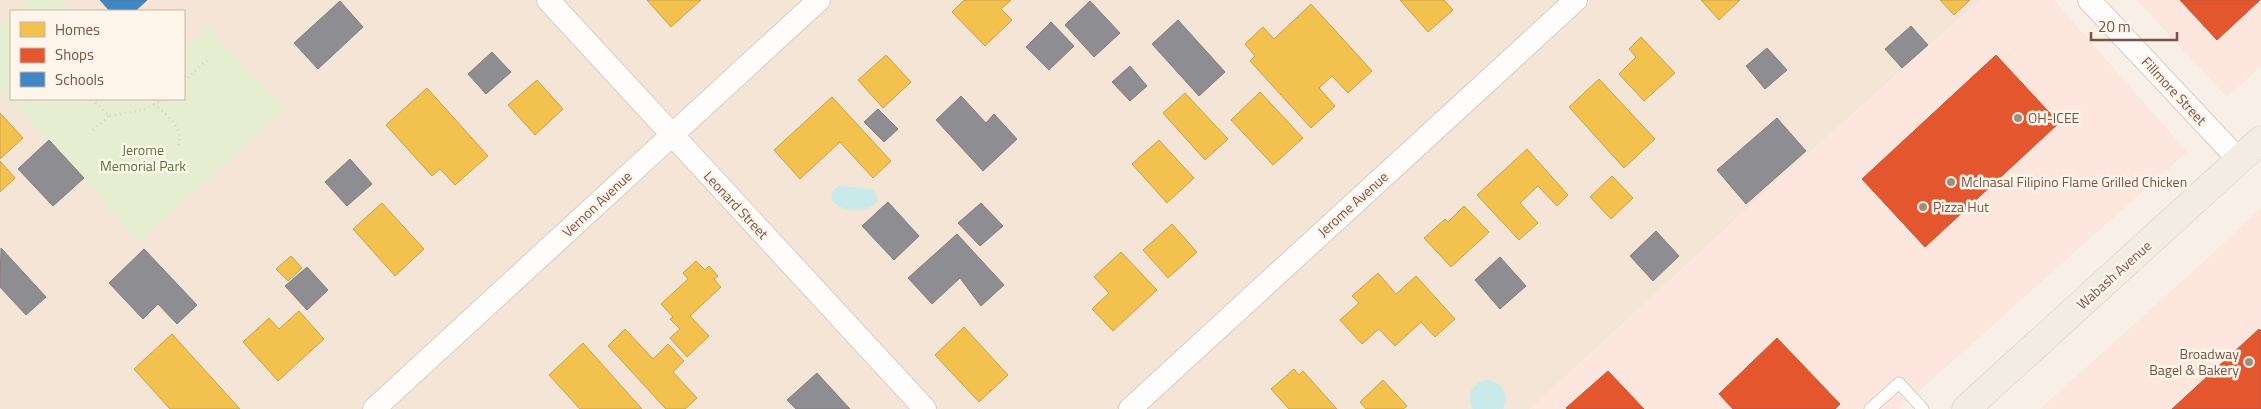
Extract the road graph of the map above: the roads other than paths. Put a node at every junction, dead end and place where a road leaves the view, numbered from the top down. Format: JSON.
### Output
{"nodes":[{"id":1,"x":548,"y":0,"type":"edge"},
{"id":2,"x":819,"y":0,"type":"edge"},
{"id":3,"x":1576,"y":0,"type":"edge"},
{"id":4,"x":2088,"y":0,"type":"edge"},
{"id":5,"x":672,"y":135,"type":"junction"},
{"id":6,"x":2261,"y":140,"type":"edge"},
{"id":7,"x":2239,"y":160,"type":"junction"},
{"id":8,"x":374,"y":409,"type":"edge"},
{"id":9,"x":925,"y":409,"type":"edge"},
{"id":10,"x":1130,"y":409,"type":"edge"},
{"id":11,"x":1870,"y":409,"type":"edge"},
{"id":12,"x":1923,"y":409,"type":"edge"},
{"id":13,"x":1966,"y":409,"type":"edge"}],
"edges":[{"from":1,"to":5,"type":"street","name":"Leonard Street"},
{"from":2,"to":5,"type":"street","name":"Vernon Avenue"},
{"from":3,"to":10,"type":"street","name":"Jerome Avenue"},
{"from":4,"to":7,"type":"street","name":"Fillmore Street"},
{"from":5,"to":8,"type":"street","name":"Vernon Avenue"},
{"from":5,"to":9,"type":"street","name":"Leonard Street"},
{"from":6,"to":7,"type":"main road","name":"Wabash Avenue"},
{"from":7,"to":13,"type":"main road","name":"Wabash Avenue"},
{"from":11,"to":12,"type":"lane"}]}
